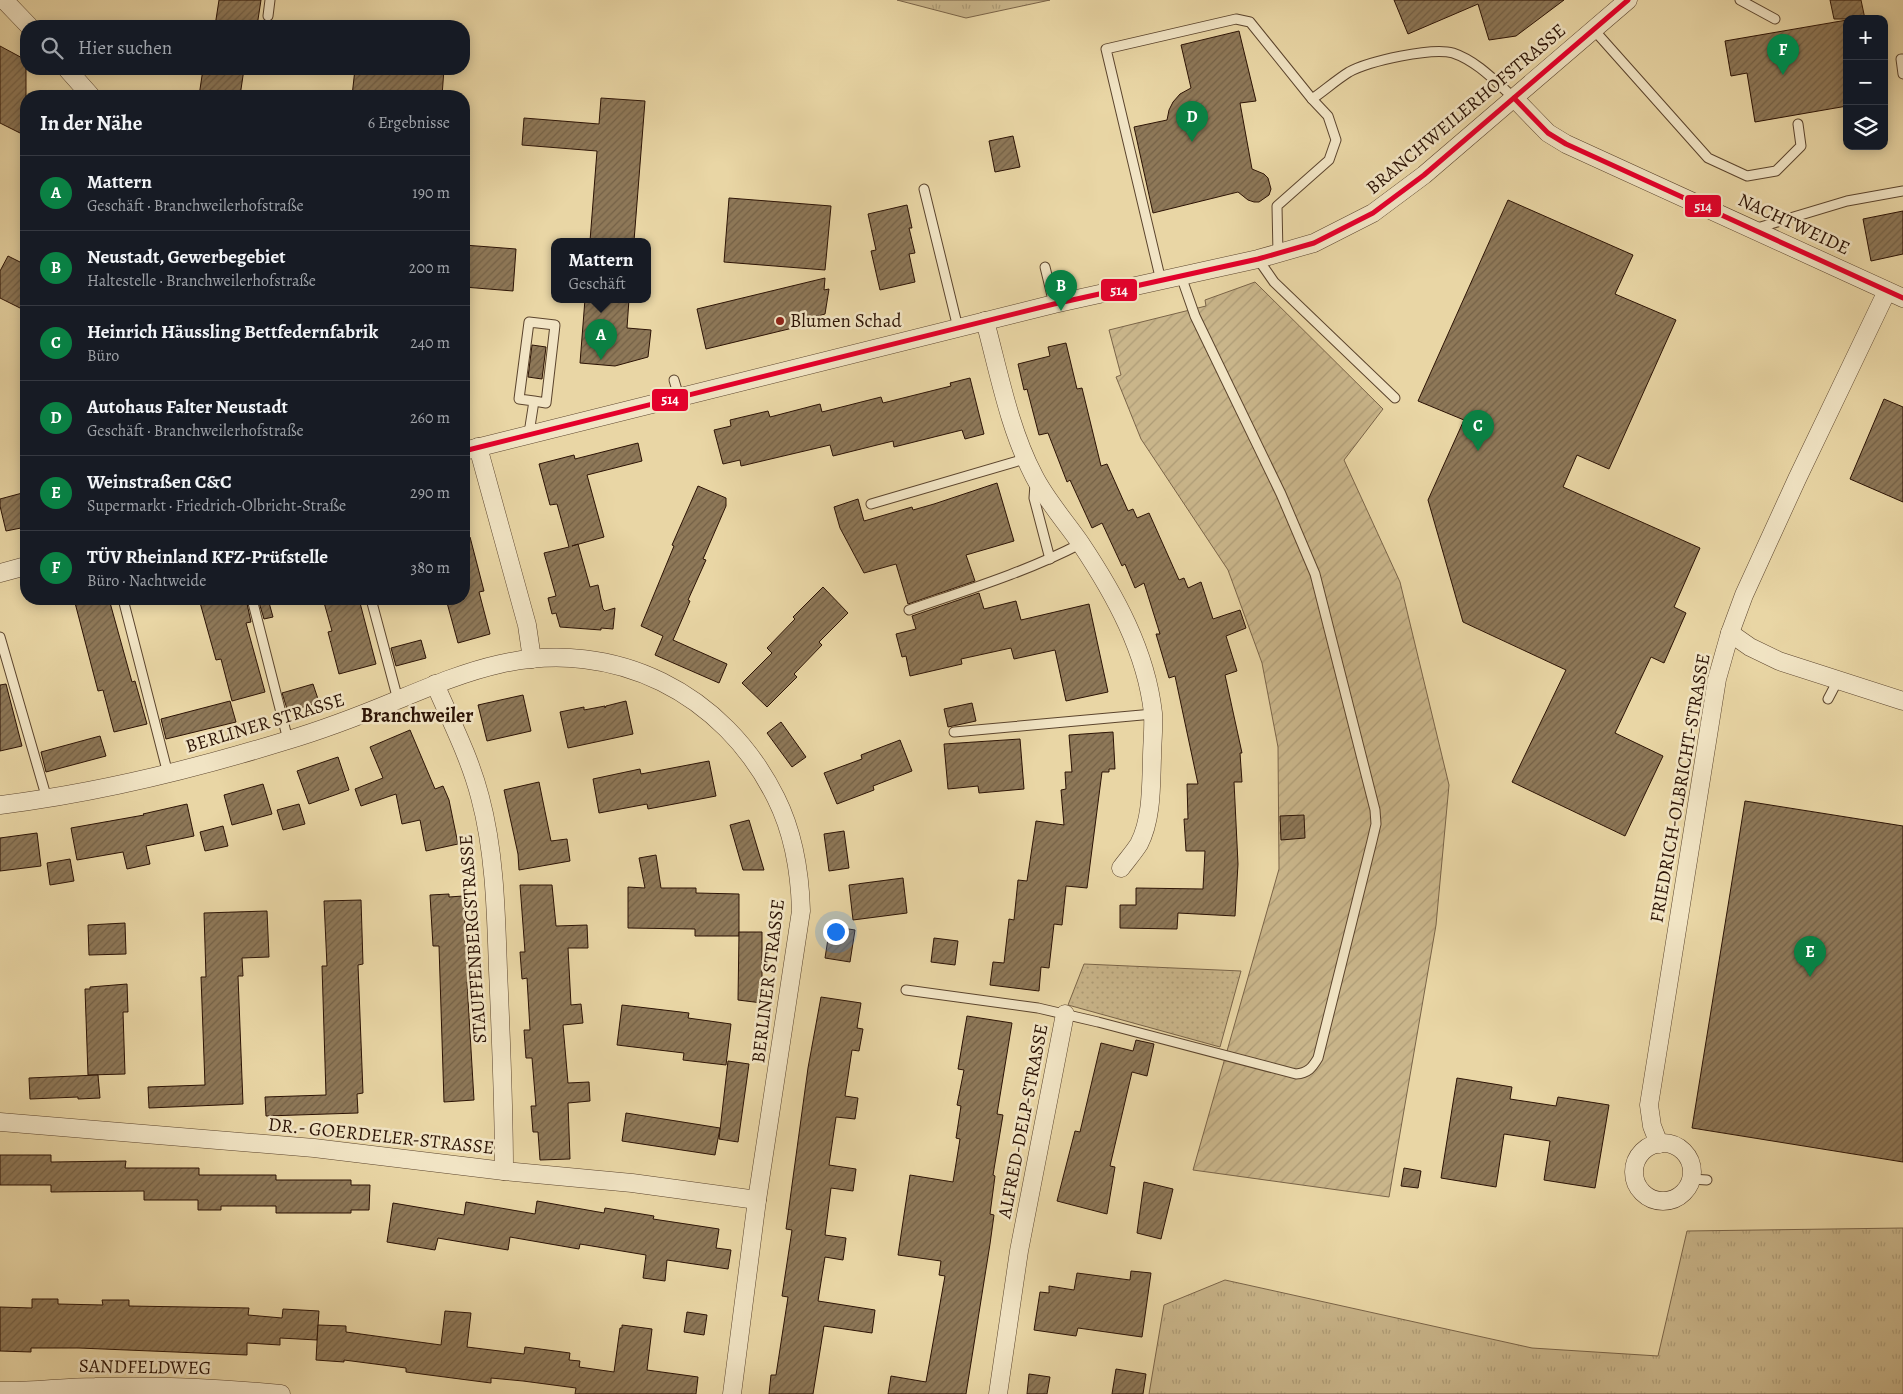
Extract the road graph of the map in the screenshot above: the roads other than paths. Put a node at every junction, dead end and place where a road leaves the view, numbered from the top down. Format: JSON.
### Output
{"nodes":[{"id":1,"x":4,"y":0,"type":"edge"},
{"id":2,"x":270,"y":0,"type":"edge"},
{"id":3,"x":1628,"y":0,"type":"edge"},
{"id":4,"x":1740,"y":0,"type":"edge"},
{"id":5,"x":268,"y":16,"type":"dead end"},
{"id":6,"x":1774,"y":19,"type":"dead end"},
{"id":7,"x":23,"y":20,"type":"edge"},
{"id":8,"x":1594,"y":30,"type":"junction"},
{"id":9,"x":1903,"y":59,"type":"edge"},
{"id":10,"x":1903,"y":74,"type":"edge"},
{"id":11,"x":72,"y":75,"type":"edge"},
{"id":12,"x":85,"y":90,"type":"edge"},
{"id":13,"x":1514,"y":98,"type":"junction"},
{"id":14,"x":1312,"y":99,"type":"junction"},
{"id":15,"x":1798,"y":124,"type":"dead end"},
{"id":16,"x":924,"y":189,"type":"dead end"},
{"id":17,"x":1903,"y":191,"type":"edge"},
{"id":18,"x":1754,"y":229,"type":"junction"},
{"id":19,"x":1278,"y":254,"type":"junction"},
{"id":20,"x":1258,"y":260,"type":"junction"},
{"id":21,"x":1045,"y":267,"type":"dead end"},
{"id":22,"x":1181,"y":276,"type":"junction"},
{"id":23,"x":1161,"y":281,"type":"junction"},
{"id":24,"x":1895,"y":294,"type":"edge"},
{"id":25,"x":1054,"y":304,"type":"junction"},
{"id":26,"x":985,"y":321,"type":"junction"},
{"id":27,"x":958,"y":328,"type":"junction"},
{"id":28,"x":674,"y":380,"type":"dead end"},
{"id":29,"x":679,"y":397,"type":"junction"},
{"id":30,"x":1395,"y":398,"type":"dead end"},
{"id":31,"x":534,"y":401,"type":"junction"},
{"id":32,"x":529,"y":433,"type":"junction"},
{"id":33,"x":471,"y":449,"type":"edge"},
{"id":34,"x":1026,"y":459,"type":"junction"},
{"id":35,"x":1035,"y":478,"type":"junction"},
{"id":36,"x":871,"y":504,"type":"dead end"},
{"id":37,"x":1080,"y":544,"type":"junction"},
{"id":38,"x":1050,"y":559,"type":"junction"},
{"id":39,"x":20,"y":568,"type":"edge"},
{"id":40,"x":0,"y":573,"type":"edge"},
{"id":41,"x":126,"y":605,"type":"edge"},
{"id":42,"x":254,"y":605,"type":"edge"},
{"id":43,"x":373,"y":605,"type":"edge"},
{"id":44,"x":909,"y":610,"type":"dead end"},
{"id":45,"x":1730,"y":633,"type":"junction"},
{"id":46,"x":0,"y":637,"type":"edge"},
{"id":47,"x":532,"y":659,"type":"junction"},
{"id":48,"x":1838,"y":680,"type":"junction"},
{"id":49,"x":435,"y":684,"type":"junction"},
{"id":50,"x":1828,"y":698,"type":"dead end"},
{"id":51,"x":398,"y":700,"type":"junction"},
{"id":52,"x":1903,"y":701,"type":"edge"},
{"id":53,"x":1153,"y":714,"type":"junction"},
{"id":54,"x":954,"y":732,"type":"dead end"},
{"id":55,"x":288,"y":740,"type":"junction"},
{"id":56,"x":168,"y":774,"type":"junction"},
{"id":57,"x":47,"y":799,"type":"junction"},
{"id":58,"x":0,"y":805,"type":"edge"},
{"id":59,"x":1121,"y":868,"type":"dead end"},
{"id":60,"x":906,"y":990,"type":"dead end"},
{"id":61,"x":1065,"y":1014,"type":"junction"},
{"id":62,"x":0,"y":1122,"type":"edge"},
{"id":63,"x":1658,"y":1144,"type":"junction"},
{"id":64,"x":504,"y":1171,"type":"junction"},
{"id":65,"x":757,"y":1200,"type":"junction"},
{"id":66,"x":3,"y":1392,"type":"edge"},
{"id":67,"x":281,"y":1394,"type":"edge"},
{"id":68,"x":732,"y":1394,"type":"edge"},
{"id":69,"x":998,"y":1394,"type":"edge"}],
"edges":[{"from":1,"to":7,"type":"street"},
{"from":2,"to":5,"type":"lane"},
{"from":3,"to":8,"type":"street","name":"BRANCHWEILERHOFSTRASSE"},
{"from":4,"to":6,"type":"lane"},
{"from":8,"to":13,"type":"street","name":"BRANCHWEILERHOFSTRASSE"},
{"from":8,"to":15,"type":"lane"},
{"from":9,"to":10,"type":"lane"},
{"from":11,"to":12,"type":"street"},
{"from":13,"to":14,"type":"lane"},
{"from":13,"to":18,"type":"street","name":"NACHTWEIDE"},
{"from":13,"to":19,"type":"street","name":"BRANCHWEILERHOFSTRASSE"},
{"from":14,"to":19,"type":"lane"},
{"from":14,"to":23,"type":"lane"},
{"from":16,"to":27,"type":"lane"},
{"from":17,"to":18,"type":"lane"},
{"from":18,"to":24,"type":"street","name":"NACHTWEIDE"},
{"from":19,"to":20,"type":"street","name":"BRANCHWEILERHOFSTRASSE"},
{"from":20,"to":22,"type":"street","name":"BRANCHWEILERHOFSTRASSE"},
{"from":20,"to":30,"type":"lane"},
{"from":21,"to":25,"type":"lane"},
{"from":22,"to":23,"type":"street","name":"BRANCHWEILERHOFSTRASSE"},
{"from":22,"to":61,"type":"lane"},
{"from":23,"to":25,"type":"street","name":"BRANCHWEILERHOFSTRASSE"},
{"from":24,"to":45,"type":"street","name":"FRIEDRICH-OLBRICHT-STRASSE"},
{"from":25,"to":26,"type":"street","name":"BRANCHWEILERHOFSTRASSE"},
{"from":26,"to":27,"type":"street","name":"BRANCHWEILERHOFSTRASSE"},
{"from":26,"to":34,"type":"street"},
{"from":27,"to":29,"type":"street","name":"BRANCHWEILERHOFSTRASSE"},
{"from":28,"to":29,"type":"lane"},
{"from":29,"to":32,"type":"street","name":"BRANCHWEILERHOFSTRASSE"},
{"from":31,"to":31,"type":"lane"},
{"from":31,"to":32,"type":"lane"},
{"from":32,"to":33,"type":"street","name":"BRANCHWEILERHOFSTRASSE"},
{"from":33,"to":47,"type":"street","name":"BRANCHWEILERHOFSTRASSE"},
{"from":34,"to":35,"type":"street"},
{"from":34,"to":36,"type":"lane"},
{"from":35,"to":37,"type":"street"},
{"from":35,"to":38,"type":"lane"},
{"from":37,"to":38,"type":"lane"},
{"from":37,"to":53,"type":"street"},
{"from":38,"to":44,"type":"lane"},
{"from":39,"to":40,"type":"street"},
{"from":41,"to":56,"type":"lane"},
{"from":42,"to":55,"type":"lane"},
{"from":43,"to":51,"type":"lane"},
{"from":45,"to":48,"type":"street"},
{"from":45,"to":63,"type":"street","name":"FRIEDRICH-OLBRICHT-STRASSE"},
{"from":46,"to":57,"type":"lane"},
{"from":47,"to":49,"type":"street","name":"BERLINER STRASSE"},
{"from":47,"to":65,"type":"street","name":"BERLINER STRASSE"},
{"from":48,"to":50,"type":"lane"},
{"from":48,"to":52,"type":"street"},
{"from":49,"to":51,"type":"street","name":"BERLINER STRASSE"},
{"from":49,"to":64,"type":"street","name":"STAUFFENBERGSTRASSE"},
{"from":51,"to":55,"type":"street","name":"BERLINER STRASSE"},
{"from":53,"to":54,"type":"lane"},
{"from":53,"to":59,"type":"street"},
{"from":55,"to":56,"type":"street","name":"BERLINER STRASSE"},
{"from":56,"to":57,"type":"street","name":"BERLINER STRASSE"},
{"from":57,"to":58,"type":"street","name":"BERLINER STRASSE"},
{"from":60,"to":61,"type":"lane","name":"ALFRED-DELP-STRASSE"},
{"from":61,"to":69,"type":"street","name":"ALFRED-DELP-STRASSE"},
{"from":62,"to":64,"type":"street","name":"DR.- GOERDELER-STRASSE"},
{"from":63,"to":63,"type":"street"},
{"from":64,"to":65,"type":"street","name":"DR.- GOERDELER-STRASSE"},
{"from":65,"to":68,"type":"street","name":"BERLINER STRASSE"},
{"from":66,"to":67,"type":"street","name":"SANDFELDWEG"}]}
